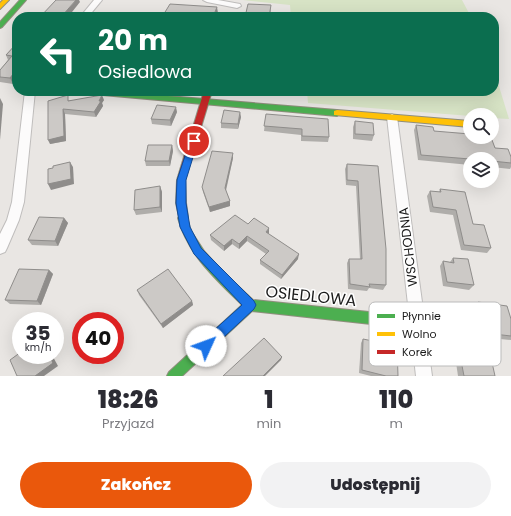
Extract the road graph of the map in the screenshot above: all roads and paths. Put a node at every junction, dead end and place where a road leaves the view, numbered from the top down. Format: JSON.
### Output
{"nodes":[{"id":1,"x":6,"y":0,"type":"edge"},
{"id":2,"x":23,"y":0,"type":"edge"},
{"id":3,"x":98,"y":0,"type":"edge"},
{"id":4,"x":206,"y":0,"type":"edge"},
{"id":5,"x":237,"y":6,"type":"dead end"},
{"id":6,"x":0,"y":7,"type":"edge"},
{"id":7,"x":12,"y":12,"type":"edge"},
{"id":8,"x":12,"y":12,"type":"edge"},
{"id":9,"x":88,"y":12,"type":"edge"},
{"id":10,"x":0,"y":26,"type":"edge"},
{"id":11,"x":29,"y":96,"type":"edge"},
{"id":12,"x":136,"y":96,"type":"edge"},
{"id":13,"x":206,"y":96,"type":"edge"},
{"id":14,"x":204,"y":102,"type":"junction"},
{"id":15,"x":392,"y":117,"type":"junction"},
{"id":16,"x":463,"y":123,"type":"edge"},
{"id":17,"x":0,"y":248,"type":"edge"},
{"id":18,"x":414,"y":302,"type":"edge"},
{"id":19,"x":250,"y":305,"type":"junction"},
{"id":20,"x":369,"y":318,"type":"edge"},
{"id":21,"x":423,"y":366,"type":"edge"},
{"id":22,"x":173,"y":376,"type":"edge"},
{"id":23,"x":424,"y":376,"type":"edge"}],
"edges":[{"from":1,"to":6,"type":"street"},
{"from":2,"to":8,"type":"street"},
{"from":3,"to":9,"type":"street"},
{"from":4,"to":5,"type":"street"},
{"from":7,"to":10,"type":"street"},
{"from":11,"to":17,"type":"street"},
{"from":12,"to":14,"type":"street"},
{"from":13,"to":14,"type":"street","name":"OSIEDLOWA"},
{"from":14,"to":15,"type":"street"},
{"from":14,"to":19,"type":"street","name":"OSIEDLOWA"},
{"from":15,"to":16,"type":"street"},
{"from":15,"to":18,"type":"street","name":"WSCHODNIA"},
{"from":19,"to":20,"type":"street","name":"OSIEDLOWA"},
{"from":19,"to":22,"type":"street","name":"OSIEDLOWA"},
{"from":21,"to":23,"type":"street","name":"WSCHODNIA"}]}
